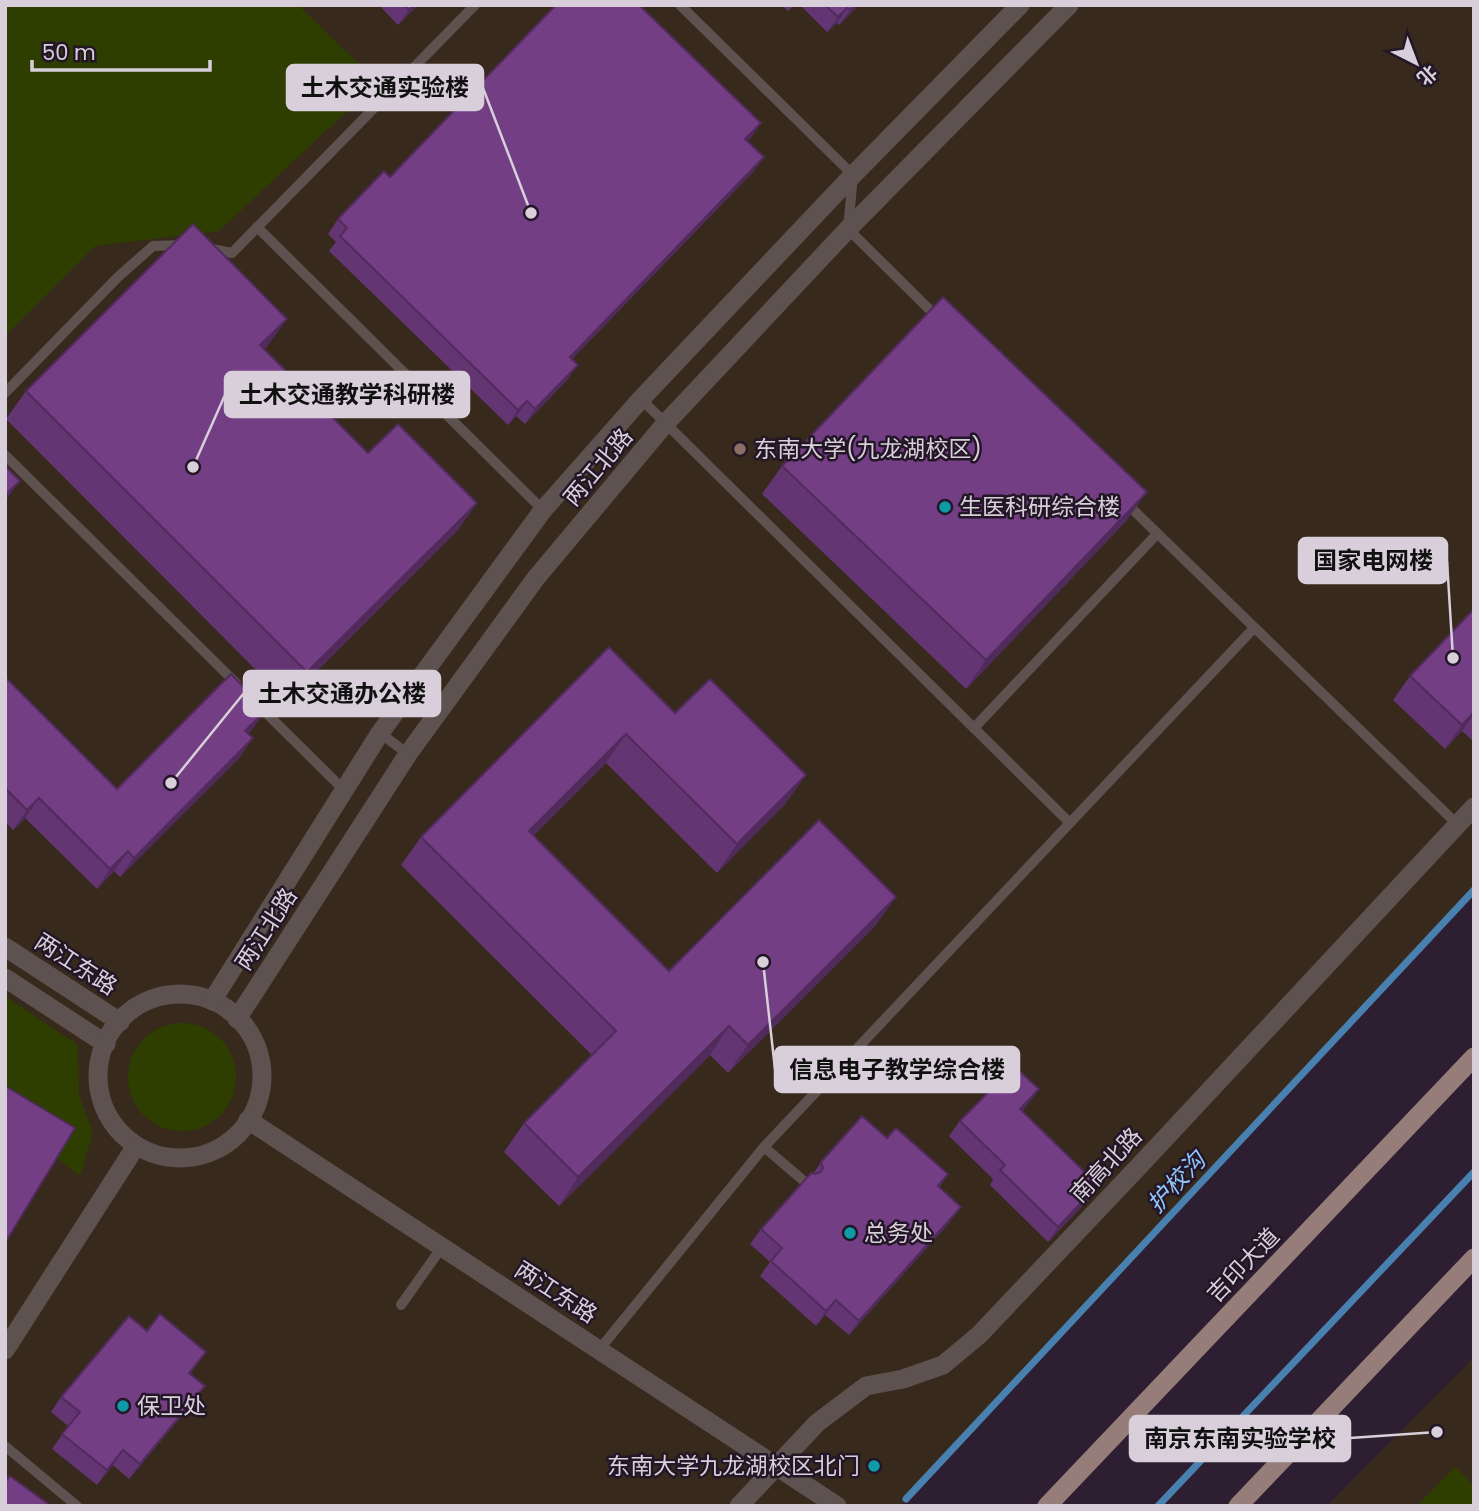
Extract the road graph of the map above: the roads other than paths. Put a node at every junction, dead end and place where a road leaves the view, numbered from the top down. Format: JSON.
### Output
{"nodes":[{"id":1,"x":475,"y":5,"type":"edge"},
{"id":2,"x":680,"y":5,"type":"edge"},
{"id":3,"x":1020,"y":5,"type":"edge"},
{"id":4,"x":1069,"y":5,"type":"edge"},
{"id":5,"x":853,"y":175,"type":"junction"},
{"id":6,"x":257,"y":227,"type":"junction"},
{"id":7,"x":848,"y":229,"type":"junction"},
{"id":8,"x":944,"y":324,"type":"edge"},
{"id":9,"x":5,"y":393,"type":"edge"},
{"id":10,"x":640,"y":399,"type":"junction"},
{"id":11,"x":665,"y":424,"type":"junction"},
{"id":12,"x":5,"y":455,"type":"edge"},
{"id":13,"x":1118,"y":496,"type":"edge"},
{"id":14,"x":543,"y":510,"type":"junction"},
{"id":15,"x":1157,"y":534,"type":"junction"},
{"id":16,"x":1254,"y":628,"type":"junction"},
{"id":17,"x":974,"y":728,"type":"junction"},
{"id":18,"x":380,"y":733,"type":"junction"},
{"id":19,"x":408,"y":754,"type":"junction"},
{"id":20,"x":344,"y":790,"type":"junction"},
{"id":21,"x":1474,"y":807,"type":"edge"},
{"id":22,"x":1070,"y":823,"type":"junction"},
{"id":23,"x":1457,"y":824,"type":"junction"},
{"id":24,"x":5,"y":947,"type":"edge"},
{"id":25,"x":5,"y":978,"type":"edge"},
{"id":26,"x":212,"y":1001,"type":"junction"},
{"id":27,"x":237,"y":1019,"type":"junction"},
{"id":28,"x":120,"y":1022,"type":"junction"},
{"id":29,"x":106,"y":1044,"type":"junction"},
{"id":30,"x":1474,"y":1057,"type":"edge"},
{"id":31,"x":248,"y":1120,"type":"junction"},
{"id":32,"x":136,"y":1146,"type":"junction"},
{"id":33,"x":764,"y":1147,"type":"junction"},
{"id":34,"x":805,"y":1182,"type":"edge"},
{"id":35,"x":442,"y":1247,"type":"junction"},
{"id":36,"x":1474,"y":1258,"type":"edge"},
{"id":37,"x":401,"y":1305,"type":"dead end"},
{"id":38,"x":5,"y":1350,"type":"edge"},
{"id":39,"x":599,"y":1350,"type":"junction"},
{"id":40,"x":5,"y":1446,"type":"edge"},
{"id":41,"x":775,"y":1466,"type":"junction"},
{"id":42,"x":77,"y":1506,"type":"edge"},
{"id":43,"x":739,"y":1506,"type":"edge"},
{"id":44,"x":837,"y":1506,"type":"edge"},
{"id":45,"x":1047,"y":1506,"type":"edge"},
{"id":46,"x":1238,"y":1506,"type":"edge"}],
"edges":[{"from":1,"to":6,"type":"lane"},
{"from":2,"to":5,"type":"lane"},
{"from":3,"to":5,"type":"street","name":"两江北路"},
{"from":4,"to":7,"type":"street","name":"两江北路"},
{"from":5,"to":7,"type":"lane"},
{"from":5,"to":10,"type":"street","name":"两江北路"},
{"from":6,"to":9,"type":"lane"},
{"from":6,"to":14,"type":"lane"},
{"from":7,"to":8,"type":"lane"},
{"from":7,"to":11,"type":"street","name":"两江北路"},
{"from":10,"to":11,"type":"lane"},
{"from":10,"to":14,"type":"street","name":"两江北路"},
{"from":11,"to":17,"type":"lane"},
{"from":11,"to":19,"type":"street","name":"两江北路"},
{"from":12,"to":20,"type":"lane"},
{"from":13,"to":15,"type":"lane"},
{"from":14,"to":18,"type":"street","name":"两江北路"},
{"from":15,"to":16,"type":"lane"},
{"from":15,"to":17,"type":"lane"},
{"from":16,"to":22,"type":"lane"},
{"from":16,"to":23,"type":"lane"},
{"from":17,"to":22,"type":"lane"},
{"from":18,"to":19,"type":"lane"},
{"from":18,"to":20,"type":"street","name":"两江北路"},
{"from":19,"to":27,"type":"street","name":"两江北路"},
{"from":20,"to":26,"type":"street","name":"两江北路"},
{"from":21,"to":23,"type":"street","name":"南高北路"},
{"from":22,"to":33,"type":"lane"},
{"from":23,"to":41,"type":"street","name":"南高北路"},
{"from":24,"to":28,"type":"street","name":"两江东路"},
{"from":25,"to":29,"type":"street"},
{"from":26,"to":27,"type":"street"},
{"from":26,"to":28,"type":"street"},
{"from":27,"to":31,"type":"street"},
{"from":28,"to":29,"type":"street"},
{"from":29,"to":32,"type":"street"},
{"from":30,"to":45,"type":"main road","name":"吉印大道"},
{"from":31,"to":32,"type":"street"},
{"from":31,"to":35,"type":"street","name":"两江东路"},
{"from":32,"to":38,"type":"street"},
{"from":33,"to":34,"type":"lane"},
{"from":33,"to":39,"type":"lane"},
{"from":35,"to":37,"type":"lane"},
{"from":35,"to":39,"type":"street","name":"两江东路"},
{"from":36,"to":46,"type":"main road"},
{"from":39,"to":41,"type":"street","name":"两江东路"},
{"from":40,"to":42,"type":"lane"},
{"from":41,"to":43,"type":"street","name":"南高北路"},
{"from":41,"to":44,"type":"street","name":"两江东路"}]}
